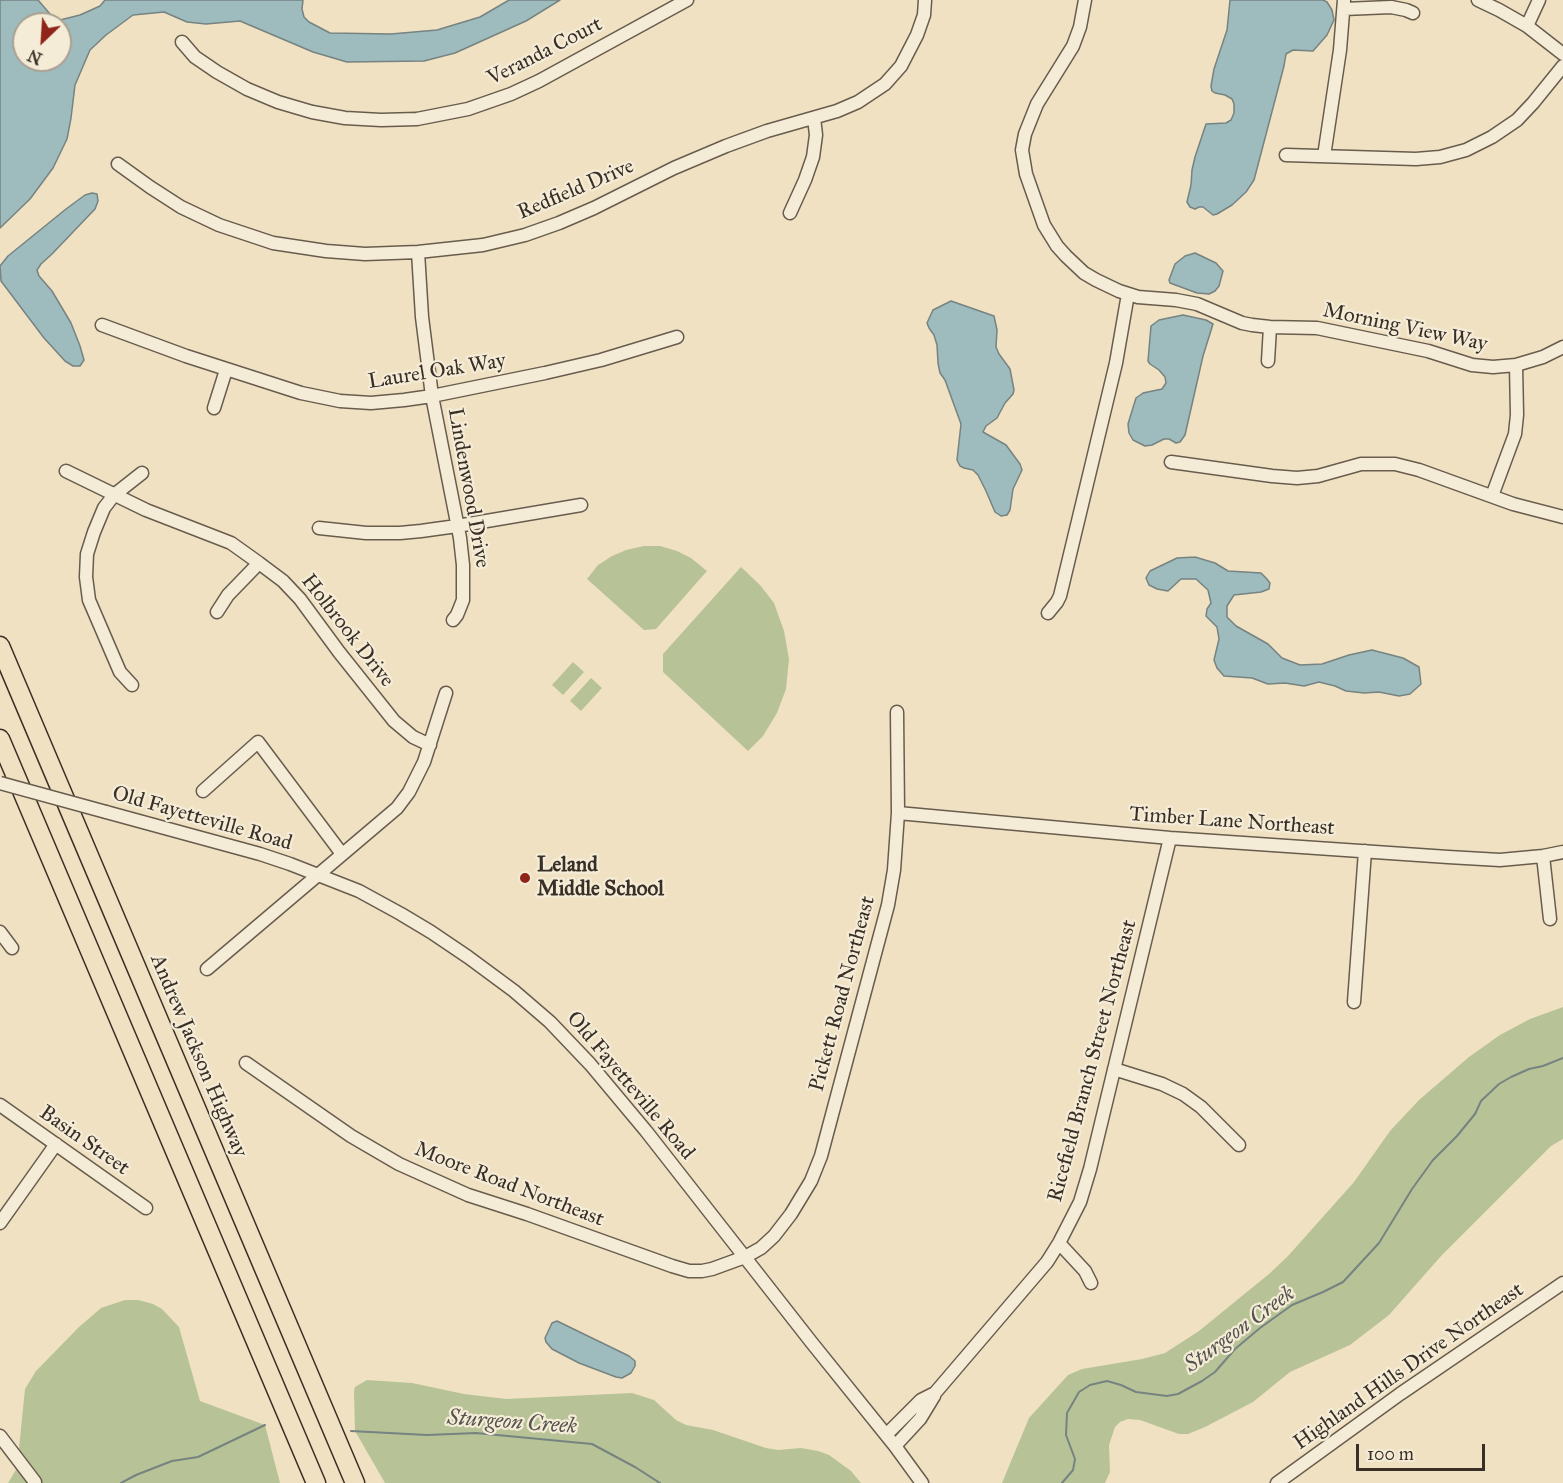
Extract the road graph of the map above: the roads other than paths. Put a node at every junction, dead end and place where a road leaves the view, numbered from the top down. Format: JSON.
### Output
{"nodes":[{"id":1,"x":687,"y":0,"type":"edge"},
{"id":2,"x":925,"y":0,"type":"edge"},
{"id":3,"x":1086,"y":0,"type":"edge"},
{"id":4,"x":1478,"y":0,"type":"edge"},
{"id":5,"x":1539,"y":0,"type":"edge"},
{"id":6,"x":1344,"y":4,"type":"edge"},
{"id":7,"x":1413,"y":13,"type":"dead end"},
{"id":8,"x":1527,"y":26,"type":"junction"},
{"id":9,"x":182,"y":42,"type":"dead end"},
{"id":10,"x":1563,"y":54,"type":"edge"},
{"id":11,"x":1563,"y":66,"type":"edge"},
{"id":12,"x":814,"y":118,"type":"junction"},
{"id":13,"x":1286,"y":155,"type":"dead end"},
{"id":14,"x":1324,"y":156,"type":"junction"},
{"id":15,"x":118,"y":164,"type":"dead end"},
{"id":16,"x":790,"y":213,"type":"dead end"},
{"id":17,"x":418,"y":252,"type":"junction"},
{"id":18,"x":1128,"y":294,"type":"junction"},
{"id":19,"x":102,"y":325,"type":"dead end"},
{"id":20,"x":1270,"y":327,"type":"junction"},
{"id":21,"x":677,"y":338,"type":"dead end"},
{"id":22,"x":1563,"y":347,"type":"edge"},
{"id":23,"x":1269,"y":361,"type":"dead end"},
{"id":24,"x":1516,"y":365,"type":"junction"},
{"id":25,"x":226,"y":370,"type":"junction"},
{"id":26,"x":432,"y":396,"type":"junction"},
{"id":27,"x":214,"y":408,"type":"dead end"},
{"id":28,"x":1171,"y":462,"type":"dead end"},
{"id":29,"x":66,"y":471,"type":"dead end"},
{"id":30,"x":142,"y":472,"type":"dead end"},
{"id":31,"x":114,"y":495,"type":"junction"},
{"id":32,"x":1492,"y":496,"type":"junction"},
{"id":33,"x":581,"y":505,"type":"dead end"},
{"id":34,"x":1563,"y":517,"type":"edge"},
{"id":35,"x":457,"y":526,"type":"junction"},
{"id":36,"x":320,"y":528,"type":"dead end"},
{"id":37,"x":259,"y":563,"type":"junction"},
{"id":38,"x":216,"y":612,"type":"dead end"},
{"id":39,"x":1048,"y":613,"type":"dead end"},
{"id":40,"x":453,"y":620,"type":"dead end"},
{"id":41,"x":0,"y":646,"type":"edge"},
{"id":42,"x":132,"y":685,"type":"dead end"},
{"id":43,"x":446,"y":693,"type":"dead end"},
{"id":44,"x":897,"y":712,"type":"dead end"},
{"id":45,"x":0,"y":739,"type":"edge"},
{"id":46,"x":430,"y":745,"type":"junction"},
{"id":47,"x":0,"y":783,"type":"edge"},
{"id":48,"x":203,"y":791,"type":"dead end"},
{"id":49,"x":898,"y":813,"type":"junction"},
{"id":50,"x":1170,"y":838,"type":"junction"},
{"id":51,"x":1365,"y":851,"type":"junction"},
{"id":52,"x":1563,"y":852,"type":"edge"},
{"id":53,"x":342,"y":854,"type":"junction"},
{"id":54,"x":1543,"y":856,"type":"junction"},
{"id":55,"x":319,"y":875,"type":"junction"},
{"id":56,"x":1550,"y":919,"type":"dead end"},
{"id":57,"x":0,"y":932,"type":"edge"},
{"id":58,"x":12,"y":948,"type":"dead end"},
{"id":59,"x":207,"y":969,"type":"dead end"},
{"id":60,"x":1354,"y":1002,"type":"dead end"},
{"id":61,"x":246,"y":1063,"type":"dead end"},
{"id":62,"x":1114,"y":1069,"type":"junction"},
{"id":63,"x":0,"y":1105,"type":"edge"},
{"id":64,"x":56,"y":1144,"type":"junction"},
{"id":65,"x":1239,"y":1145,"type":"dead end"},
{"id":66,"x":146,"y":1208,"type":"dead end"},
{"id":67,"x":0,"y":1223,"type":"edge"},
{"id":68,"x":1059,"y":1243,"type":"junction"},
{"id":69,"x":745,"y":1257,"type":"junction"},
{"id":70,"x":1091,"y":1283,"type":"dead end"},
{"id":71,"x":1563,"y":1283,"type":"edge"},
{"id":72,"x":935,"y":1393,"type":"junction"},
{"id":73,"x":886,"y":1435,"type":"junction"},
{"id":74,"x":0,"y":1436,"type":"edge"},
{"id":75,"x":895,"y":1446,"type":"junction"},
{"id":76,"x":35,"y":1482,"type":"edge"},
{"id":77,"x":316,"y":1483,"type":"edge"},
{"id":78,"x":355,"y":1483,"type":"edge"},
{"id":79,"x":922,"y":1483,"type":"edge"},
{"id":80,"x":1277,"y":1483,"type":"edge"}],
"edges":[{"from":1,"to":9,"type":"street","name":"Veranda Court"},
{"from":2,"to":12,"type":"street","name":"Redfield Drive"},
{"from":3,"to":18,"type":"street","name":"Morning View Way"},
{"from":4,"to":8,"type":"street"},
{"from":5,"to":8,"type":"street"},
{"from":6,"to":7,"type":"street"},
{"from":6,"to":14,"type":"street"},
{"from":8,"to":10,"type":"street"},
{"from":11,"to":14,"type":"street"},
{"from":12,"to":16,"type":"street"},
{"from":12,"to":17,"type":"street","name":"Redfield Drive"},
{"from":13,"to":14,"type":"street"},
{"from":15,"to":17,"type":"street","name":"Redfield Drive"},
{"from":17,"to":26,"type":"street","name":"Lindenwood Drive"},
{"from":18,"to":20,"type":"street","name":"Morning View Way"},
{"from":18,"to":39,"type":"street"},
{"from":19,"to":25,"type":"street","name":"Laurel Oak Way"},
{"from":20,"to":23,"type":"street"},
{"from":20,"to":24,"type":"street","name":"Morning View Way"},
{"from":21,"to":26,"type":"street","name":"Laurel Oak Way"},
{"from":22,"to":24,"type":"street","name":"Morning View Way"},
{"from":24,"to":32,"type":"street"},
{"from":25,"to":26,"type":"street","name":"Laurel Oak Way"},
{"from":25,"to":27,"type":"street"},
{"from":26,"to":35,"type":"street","name":"Lindenwood Drive"},
{"from":28,"to":32,"type":"street"},
{"from":29,"to":31,"type":"street","name":"Holbrook Drive"},
{"from":30,"to":31,"type":"street"},
{"from":31,"to":37,"type":"street","name":"Holbrook Drive"},
{"from":31,"to":42,"type":"street"},
{"from":32,"to":34,"type":"street"},
{"from":33,"to":35,"type":"street"},
{"from":35,"to":36,"type":"street"},
{"from":35,"to":40,"type":"street","name":"Lindenwood Drive"},
{"from":37,"to":38,"type":"street"},
{"from":37,"to":46,"type":"street","name":"Holbrook Drive"},
{"from":41,"to":78,"type":"highway","name":"Andrew Jackson Highway"},
{"from":43,"to":46,"type":"street"},
{"from":44,"to":49,"type":"street","name":"Pickett Road Northeast"},
{"from":45,"to":77,"type":"highway"},
{"from":46,"to":53,"type":"street"},
{"from":47,"to":55,"type":"street","name":"Old Fayetteville Road","bridge":true},
{"from":48,"to":53,"type":"street"},
{"from":49,"to":50,"type":"street","name":"Timber Lane Northeast"},
{"from":49,"to":69,"type":"street","name":"Pickett Road Northeast"},
{"from":50,"to":51,"type":"street","name":"Timber Lane Northeast"},
{"from":50,"to":62,"type":"street","name":"Ricefield Branch Street Northeast"},
{"from":51,"to":54,"type":"street","name":"Timber Lane Northeast"},
{"from":51,"to":60,"type":"street"},
{"from":52,"to":54,"type":"street","name":"Timber Lane Northeast"},
{"from":53,"to":55,"type":"street"},
{"from":54,"to":56,"type":"street"},
{"from":55,"to":59,"type":"street"},
{"from":55,"to":69,"type":"street","name":"Old Fayetteville Road"},
{"from":57,"to":58,"type":"street"},
{"from":61,"to":69,"type":"street","name":"Moore Road Northeast"},
{"from":62,"to":65,"type":"street"},
{"from":62,"to":68,"type":"street","name":"Ricefield Branch Street Northeast"},
{"from":63,"to":64,"type":"street","name":"Basin Street"},
{"from":64,"to":66,"type":"street","name":"Basin Street"},
{"from":64,"to":67,"type":"street"},
{"from":68,"to":70,"type":"street"},
{"from":68,"to":72,"type":"street","name":"Ricefield Branch Street Northeast"},
{"from":69,"to":73,"type":"street","name":"Old Fayetteville Road"},
{"from":71,"to":80,"type":"street","name":"Highland Hills Drive Northeast"},
{"from":72,"to":73,"type":"street","name":"Ricefield Branch Street Northeast"},
{"from":72,"to":75,"type":"street","name":"Ricefield Branch Street Northeast"},
{"from":73,"to":75,"type":"street","name":"Old Fayetteville Road"},
{"from":74,"to":76,"type":"street"},
{"from":75,"to":79,"type":"street","name":"Old Fayetteville Road"}]}
